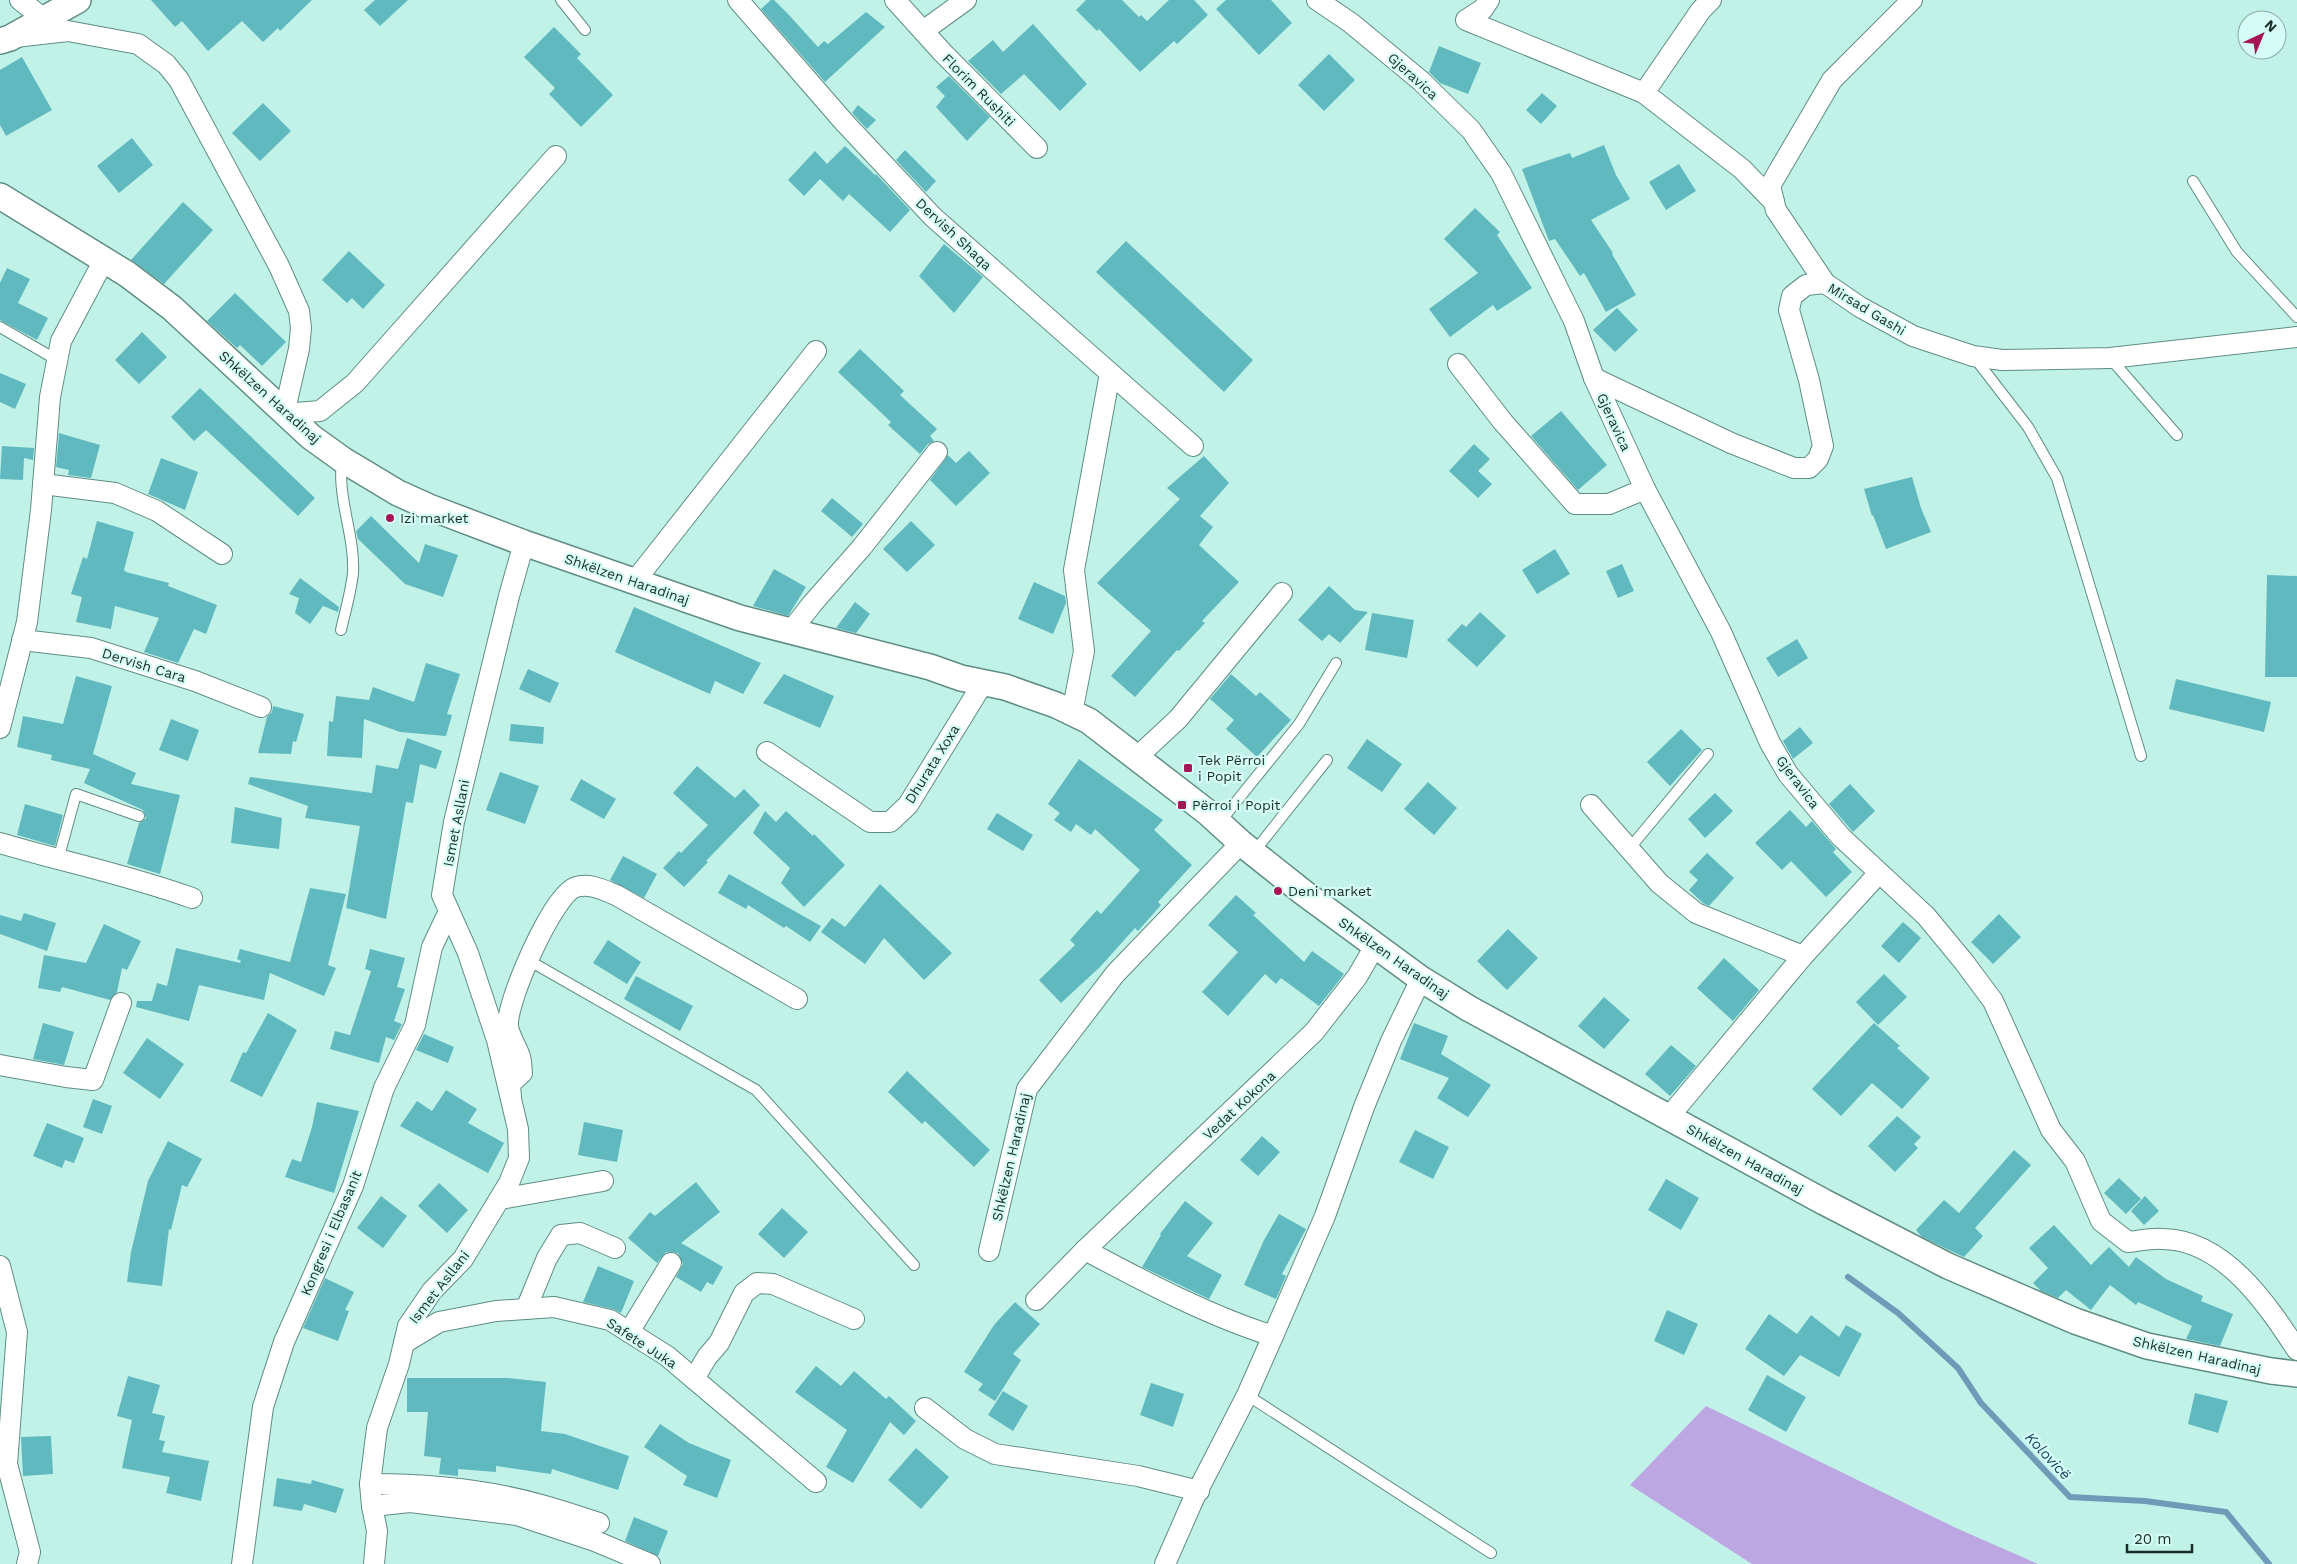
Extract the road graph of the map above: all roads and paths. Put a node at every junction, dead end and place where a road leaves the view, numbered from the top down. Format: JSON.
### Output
{"nodes":[{"id":1,"x":20,"y":0,"type":"edge"},
{"id":2,"x":78,"y":0,"type":"edge"},
{"id":3,"x":561,"y":0,"type":"edge"},
{"id":4,"x":738,"y":0,"type":"edge"},
{"id":5,"x":895,"y":0,"type":"edge"},
{"id":6,"x":966,"y":0,"type":"edge"},
{"id":7,"x":1318,"y":0,"type":"edge"},
{"id":8,"x":1711,"y":0,"type":"edge"},
{"id":9,"x":1912,"y":0,"type":"edge"},
{"id":10,"x":1486,"y":5,"type":"edge"},
{"id":11,"x":44,"y":19,"type":"junction"},
{"id":12,"x":585,"y":30,"type":"dead end"},
{"id":13,"x":923,"y":31,"type":"junction"},
{"id":14,"x":5,"y":39,"type":"edge"},
{"id":15,"x":1644,"y":93,"type":"junction"},
{"id":16,"x":1037,"y":148,"type":"dead end"},
{"id":17,"x":556,"y":156,"type":"dead end"},
{"id":18,"x":2193,"y":180,"type":"dead end"},
{"id":19,"x":0,"y":196,"type":"edge"},
{"id":20,"x":1774,"y":202,"type":"junction"},
{"id":21,"x":104,"y":260,"type":"junction"},
{"id":22,"x":1825,"y":283,"type":"junction"},
{"id":23,"x":2297,"y":317,"type":"edge"},
{"id":24,"x":0,"y":327,"type":"edge"},
{"id":25,"x":2297,"y":338,"type":"edge"},
{"id":26,"x":816,"y":351,"type":"dead end"},
{"id":27,"x":1973,"y":356,"type":"junction"},
{"id":28,"x":2110,"y":358,"type":"junction"},
{"id":29,"x":57,"y":360,"type":"junction"},
{"id":30,"x":1458,"y":364,"type":"dead end"},
{"id":31,"x":1110,"y":373,"type":"junction"},
{"id":32,"x":1594,"y":378,"type":"junction"},
{"id":33,"x":284,"y":414,"type":"junction"},
{"id":34,"x":2177,"y":435,"type":"dead end"},
{"id":35,"x":1193,"y":446,"type":"dead end"},
{"id":36,"x":937,"y":452,"type":"dead end"},
{"id":37,"x":343,"y":460,"type":"junction"},
{"id":38,"x":43,"y":484,"type":"junction"},
{"id":39,"x":1645,"y":489,"type":"junction"},
{"id":40,"x":524,"y":543,"type":"junction"},
{"id":41,"x":222,"y":554,"type":"dead end"},
{"id":42,"x":634,"y":582,"type":"junction"},
{"id":43,"x":1282,"y":593,"type":"dead end"},
{"id":44,"x":341,"y":630,"type":"dead end"},
{"id":45,"x":791,"y":631,"type":"junction"},
{"id":46,"x":22,"y":640,"type":"junction"},
{"id":47,"x":1336,"y":663,"type":"dead end"},
{"id":48,"x":982,"y":683,"type":"junction"},
{"id":49,"x":261,"y":707,"type":"dead end"},
{"id":50,"x":1072,"y":713,"type":"junction"},
{"id":51,"x":0,"y":728,"type":"edge"},
{"id":52,"x":767,"y":752,"type":"dead end"},
{"id":53,"x":1708,"y":754,"type":"dead end"},
{"id":54,"x":1137,"y":756,"type":"junction"},
{"id":55,"x":2141,"y":756,"type":"dead end"},
{"id":56,"x":1327,"y":760,"type":"dead end"},
{"id":57,"x":1591,"y":805,"type":"dead end"},
{"id":58,"x":139,"y":816,"type":"dead end"},
{"id":59,"x":1219,"y":823,"type":"junction"},
{"id":60,"x":0,"y":842,"type":"edge"},
{"id":61,"x":1247,"y":848,"type":"junction"},
{"id":62,"x":1629,"y":849,"type":"junction"},
{"id":63,"x":58,"y":860,"type":"junction"},
{"id":64,"x":1879,"y":874,"type":"junction"},
{"id":65,"x":192,"y":898,"type":"dead end"},
{"id":66,"x":449,"y":911,"type":"junction"},
{"id":67,"x":1375,"y":946,"type":"junction"},
{"id":68,"x":1802,"y":956,"type":"junction"},
{"id":69,"x":528,"y":960,"type":"junction"},
{"id":70,"x":1421,"y":979,"type":"junction"},
{"id":71,"x":797,"y":999,"type":"dead end"},
{"id":72,"x":121,"y":1002,"type":"dead end"},
{"id":73,"x":0,"y":1065,"type":"edge"},
{"id":74,"x":510,"y":1098,"type":"junction"},
{"id":75,"x":1668,"y":1118,"type":"junction"},
{"id":76,"x":604,"y":1181,"type":"dead end"},
{"id":77,"x":500,"y":1199,"type":"junction"},
{"id":78,"x":616,"y":1248,"type":"dead end"},
{"id":79,"x":1085,"y":1250,"type":"junction"},
{"id":80,"x":989,"y":1251,"type":"dead end"},
{"id":81,"x":671,"y":1263,"type":"dead end"},
{"id":82,"x":914,"y":1264,"type":"dead end"},
{"id":83,"x":0,"y":1266,"type":"edge"},
{"id":84,"x":1036,"y":1300,"type":"dead end"},
{"id":85,"x":526,"y":1309,"type":"junction"},
{"id":86,"x":854,"y":1319,"type":"dead end"},
{"id":87,"x":629,"y":1332,"type":"junction"},
{"id":88,"x":1273,"y":1336,"type":"junction"},
{"id":89,"x":404,"y":1343,"type":"junction"},
{"id":90,"x":2297,"y":1350,"type":"edge"},
{"id":91,"x":2271,"y":1371,"type":"junction"},
{"id":92,"x":2297,"y":1374,"type":"edge"},
{"id":93,"x":694,"y":1379,"type":"junction"},
{"id":94,"x":1247,"y":1395,"type":"junction"},
{"id":95,"x":925,"y":1408,"type":"dead end"},
{"id":96,"x":816,"y":1482,"type":"dead end"},
{"id":97,"x":370,"y":1484,"type":"junction"},
{"id":98,"x":1198,"y":1491,"type":"junction"},
{"id":99,"x":372,"y":1506,"type":"junction"},
{"id":100,"x":599,"y":1523,"type":"dead end"},
{"id":101,"x":1491,"y":1553,"type":"dead end"},
{"id":102,"x":27,"y":1564,"type":"edge"},
{"id":103,"x":242,"y":1564,"type":"edge"},
{"id":104,"x":374,"y":1564,"type":"edge"},
{"id":105,"x":650,"y":1564,"type":"edge"},
{"id":106,"x":1165,"y":1564,"type":"edge"}],
"edges":[{"from":1,"to":11,"type":"street"},
{"from":2,"to":11,"type":"street"},
{"from":3,"to":12,"type":"lane"},
{"from":4,"to":31,"type":"street","name":"Dervish Shaqa"},
{"from":5,"to":13,"type":"street","name":"Florim Rushiti"},
{"from":6,"to":13,"type":"street"},
{"from":7,"to":32,"type":"street","name":"Gjeravica"},
{"from":8,"to":15,"type":"street"},
{"from":9,"to":20,"type":"street"},
{"from":10,"to":15,"type":"street"},
{"from":11,"to":14,"type":"street"},
{"from":13,"to":16,"type":"street","name":"Florim Rushiti"},
{"from":14,"to":33,"type":"street"},
{"from":15,"to":20,"type":"street"},
{"from":17,"to":33,"type":"street"},
{"from":18,"to":23,"type":"lane"},
{"from":19,"to":21,"type":"street","name":"Shkëlzen Haradinaj"},
{"from":20,"to":22,"type":"street"},
{"from":21,"to":29,"type":"street"},
{"from":21,"to":33,"type":"street","name":"Shkëlzen Haradinaj"},
{"from":22,"to":27,"type":"street","name":"Mirsad Gashi"},
{"from":22,"to":32,"type":"street","name":"Mirsad Gashi"},
{"from":24,"to":29,"type":"lane"},
{"from":25,"to":28,"type":"street","name":"Mirsad Gashi"},
{"from":26,"to":42,"type":"street"},
{"from":27,"to":28,"type":"street","name":"Mirsad Gashi"},
{"from":27,"to":55,"type":"lane"},
{"from":28,"to":34,"type":"lane"},
{"from":29,"to":38,"type":"street"},
{"from":30,"to":39,"type":"street"},
{"from":31,"to":35,"type":"street","name":"Dervish Shaqa"},
{"from":31,"to":50,"type":"street"},
{"from":32,"to":39,"type":"street","name":"Gjeravica"},
{"from":33,"to":37,"type":"street","name":"Shkëlzen Haradinaj"},
{"from":36,"to":45,"type":"street"},
{"from":37,"to":40,"type":"street","name":"Shkëlzen Haradinaj"},
{"from":37,"to":44,"type":"lane"},
{"from":38,"to":41,"type":"street"},
{"from":38,"to":46,"type":"street"},
{"from":39,"to":64,"type":"street","name":"Gjeravica"},
{"from":40,"to":42,"type":"street","name":"Shkëlzen Haradinaj"},
{"from":40,"to":66,"type":"street","name":"Ismet Asllani"},
{"from":42,"to":45,"type":"street","name":"Shkëlzen Haradinaj"},
{"from":43,"to":54,"type":"street"},
{"from":45,"to":48,"type":"street","name":"Shkëlzen Haradinaj"},
{"from":46,"to":49,"type":"street","name":"Dervish Cara"},
{"from":46,"to":51,"type":"street"},
{"from":47,"to":59,"type":"lane"},
{"from":48,"to":50,"type":"street","name":"Shkëlzen Haradinaj"},
{"from":48,"to":52,"type":"street","name":"Dhurata Xoxa"},
{"from":50,"to":54,"type":"street","name":"Shkëlzen Haradinaj"},
{"from":53,"to":62,"type":"lane"},
{"from":54,"to":59,"type":"street","name":"Shkëlzen Haradinaj"},
{"from":56,"to":61,"type":"lane"},
{"from":57,"to":62,"type":"street"},
{"from":58,"to":63,"type":"lane"},
{"from":59,"to":61,"type":"street","name":"Shkëlzen Haradinaj"},
{"from":60,"to":63,"type":"street"},
{"from":61,"to":67,"type":"street","name":"Shkëlzen Haradinaj"},
{"from":61,"to":80,"type":"street","name":"Shkëlzen Haradinaj"},
{"from":62,"to":68,"type":"street"},
{"from":63,"to":65,"type":"street"},
{"from":64,"to":68,"type":"street"},
{"from":64,"to":90,"type":"street","name":"Gjeravica"},
{"from":66,"to":74,"type":"street","name":"Ismet Asllani"},
{"from":66,"to":103,"type":"street","name":"Kongresi i Elbasanit"},
{"from":67,"to":70,"type":"street","name":"Shkëlzen Haradinaj"},
{"from":67,"to":79,"type":"street","name":"Vedat Kokona"},
{"from":68,"to":75,"type":"street"},
{"from":69,"to":71,"type":"street"},
{"from":69,"to":74,"type":"street"},
{"from":69,"to":82,"type":"lane"},
{"from":70,"to":75,"type":"street","name":"Shkëlzen Haradinaj"},
{"from":70,"to":88,"type":"street"},
{"from":72,"to":73,"type":"street"},
{"from":74,"to":77,"type":"street","name":"Ismet Asllani"},
{"from":75,"to":91,"type":"street","name":"Shkëlzen Haradinaj"},
{"from":76,"to":77,"type":"street"},
{"from":77,"to":89,"type":"street","name":"Ismet Asllani"},
{"from":78,"to":85,"type":"street"},
{"from":79,"to":84,"type":"street","name":"Vedat Kokona"},
{"from":79,"to":88,"type":"street"},
{"from":81,"to":87,"type":"street"},
{"from":83,"to":102,"type":"street"},
{"from":85,"to":87,"type":"street","name":"Safete Juka"},
{"from":85,"to":89,"type":"street","name":"Safete Juka"},
{"from":86,"to":93,"type":"street"},
{"from":87,"to":93,"type":"street","name":"Safete Juka"},
{"from":88,"to":94,"type":"street"},
{"from":89,"to":97,"type":"street","name":"Ismet Asllani"},
{"from":90,"to":91,"type":"street"},
{"from":91,"to":92,"type":"street","name":"Shkëlzen Haradinaj"},
{"from":93,"to":96,"type":"street","name":"Safete Juka"},
{"from":94,"to":98,"type":"street"},
{"from":94,"to":101,"type":"lane"},
{"from":95,"to":98,"type":"street"},
{"from":97,"to":99,"type":"street","name":"Ismet Asllani"},
{"from":97,"to":100,"type":"street"},
{"from":98,"to":106,"type":"street"},
{"from":99,"to":104,"type":"street","name":"Ismet Asllani"},
{"from":99,"to":105,"type":"street"}]}
